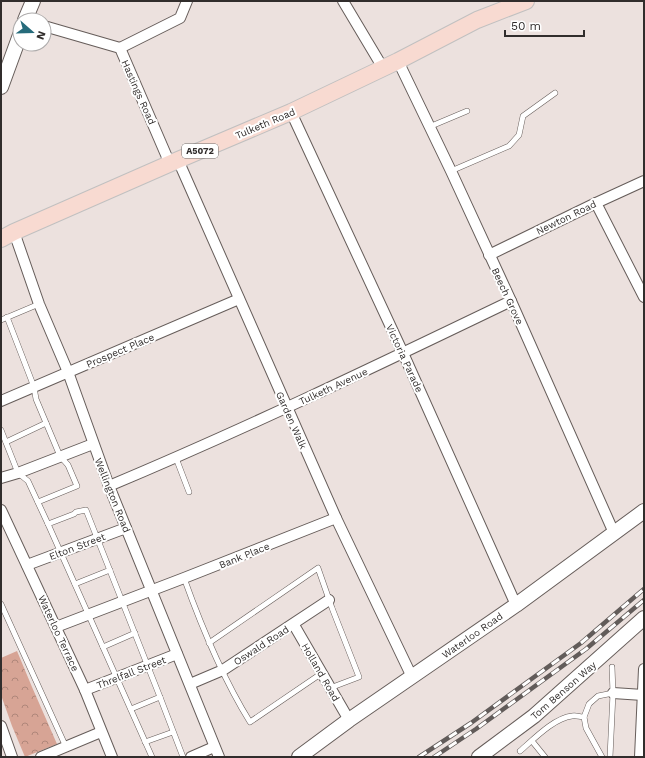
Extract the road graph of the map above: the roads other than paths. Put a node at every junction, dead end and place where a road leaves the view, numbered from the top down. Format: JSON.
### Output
{"nodes":[{"id":1,"x":33,"y":1,"type":"edge"},
{"id":2,"x":187,"y":1,"type":"edge"},
{"id":3,"x":343,"y":1,"type":"edge"},
{"id":4,"x":526,"y":1,"type":"edge"},
{"id":5,"x":28,"y":12,"type":"edge"},
{"id":6,"x":52,"y":28,"type":"edge"},
{"id":7,"x":120,"y":48,"type":"junction"},
{"id":8,"x":14,"y":52,"type":"edge"},
{"id":9,"x":398,"y":61,"type":"junction"},
{"id":10,"x":383,"y":68,"type":"junction"},
{"id":11,"x":1,"y":87,"type":"edge"},
{"id":12,"x":555,"y":93,"type":"dead end"},
{"id":13,"x":467,"y":111,"type":"dead end"},
{"id":14,"x":291,"y":112,"type":"junction"},
{"id":15,"x":429,"y":127,"type":"junction"},
{"id":16,"x":174,"y":162,"type":"junction"},
{"id":17,"x":451,"y":171,"type":"junction"},
{"id":18,"x":644,"y":181,"type":"edge"},
{"id":19,"x":596,"y":203,"type":"junction"},
{"id":20,"x":7,"y":235,"type":"edge"},
{"id":21,"x":490,"y":255,"type":"junction"},
{"id":22,"x":644,"y":298,"type":"edge"},
{"id":23,"x":239,"y":299,"type":"junction"},
{"id":24,"x":511,"y":301,"type":"junction"},
{"id":25,"x":39,"y":304,"type":"junction"},
{"id":26,"x":7,"y":317,"type":"junction"},
{"id":27,"x":1,"y":320,"type":"edge"},
{"id":28,"x":403,"y":353,"type":"junction"},
{"id":29,"x":68,"y":372,"type":"junction"},
{"id":30,"x":34,"y":387,"type":"junction"},
{"id":31,"x":1,"y":401,"type":"edge"},
{"id":32,"x":287,"y":408,"type":"junction"},
{"id":33,"x":46,"y":423,"type":"junction"},
{"id":34,"x":1,"y":430,"type":"edge"},
{"id":35,"x":6,"y":442,"type":"junction"},
{"id":36,"x":93,"y":444,"type":"junction"},
{"id":37,"x":60,"y":456,"type":"junction"},
{"id":38,"x":176,"y":458,"type":"junction"},
{"id":39,"x":18,"y":473,"type":"junction"},
{"id":40,"x":1,"y":478,"type":"edge"},
{"id":41,"x":109,"y":486,"type":"junction"},
{"id":42,"x":189,"y":492,"type":"dead end"},
{"id":43,"x":38,"y":502,"type":"junction"},
{"id":44,"x":1,"y":510,"type":"edge"},
{"id":45,"x":644,"y":511,"type":"edge"},
{"id":46,"x":336,"y":518,"type":"junction"},
{"id":47,"x":48,"y":524,"type":"junction"},
{"id":48,"x":126,"y":528,"type":"junction"},
{"id":49,"x":614,"y":533,"type":"junction"},
{"id":50,"x":97,"y":538,"type":"junction"},
{"id":51,"x":61,"y":552,"type":"junction"},
{"id":52,"x":27,"y":565,"type":"junction"},
{"id":53,"x":110,"y":570,"type":"junction"},
{"id":54,"x":184,"y":578,"type":"junction"},
{"id":55,"x":75,"y":584,"type":"junction"},
{"id":56,"x":152,"y":591,"type":"junction"},
{"id":57,"x":329,"y":600,"type":"junction"},
{"id":58,"x":123,"y":602,"type":"junction"},
{"id":59,"x":1,"y":604,"type":"edge"},
{"id":60,"x":516,"y":605,"type":"junction"},
{"id":61,"x":89,"y":615,"type":"junction"},
{"id":62,"x":644,"y":618,"type":"edge"},
{"id":63,"x":294,"y":624,"type":"junction"},
{"id":64,"x":56,"y":628,"type":"junction"},
{"id":65,"x":135,"y":633,"type":"junction"},
{"id":66,"x":209,"y":643,"type":"junction"},
{"id":67,"x":103,"y":647,"type":"junction"},
{"id":68,"x":176,"y":654,"type":"junction"},
{"id":69,"x":148,"y":666,"type":"junction"},
{"id":70,"x":612,"y":667,"type":"dead end"},
{"id":71,"x":644,"y":669,"type":"edge"},
{"id":72,"x":223,"y":670,"type":"junction"},
{"id":73,"x":322,"y":673,"type":"junction"},
{"id":74,"x":412,"y":677,"type":"junction"},
{"id":75,"x":117,"y":678,"type":"junction"},
{"id":76,"x":190,"y":684,"type":"junction"},
{"id":77,"x":330,"y":688,"type":"junction"},
{"id":78,"x":85,"y":690,"type":"junction"},
{"id":79,"x":613,"y":693,"type":"junction"},
{"id":80,"x":643,"y":696,"type":"junction"},
{"id":81,"x":160,"y":697,"type":"junction"},
{"id":82,"x":131,"y":709,"type":"junction"},
{"id":83,"x":584,"y":717,"type":"junction"},
{"id":84,"x":349,"y":720,"type":"junction"},
{"id":85,"x":643,"y":721,"type":"edge"},
{"id":86,"x":1,"y":726,"type":"edge"},
{"id":87,"x":101,"y":732,"type":"junction"},
{"id":88,"x":173,"y":732,"type":"junction"},
{"id":89,"x":145,"y":742,"type":"junction"},
{"id":90,"x":532,"y":742,"type":"junction"},
{"id":91,"x":66,"y":747,"type":"junction"},
{"id":92,"x":214,"y":747,"type":"junction"},
{"id":93,"x":520,"y":751,"type":"dead end"},
{"id":94,"x":12,"y":757,"type":"edge"},
{"id":95,"x":41,"y":757,"type":"edge"},
{"id":96,"x":112,"y":757,"type":"edge"},
{"id":97,"x":152,"y":757,"type":"edge"},
{"id":98,"x":183,"y":757,"type":"edge"},
{"id":99,"x":191,"y":757,"type":"edge"},
{"id":100,"x":219,"y":757,"type":"edge"},
{"id":101,"x":299,"y":757,"type":"edge"},
{"id":102,"x":479,"y":757,"type":"edge"},
{"id":103,"x":545,"y":757,"type":"edge"},
{"id":104,"x":602,"y":757,"type":"edge"},
{"id":105,"x":610,"y":757,"type":"edge"},
{"id":106,"x":640,"y":757,"type":"edge"}],
"edges":[{"from":1,"to":5,"type":"street"},
{"from":2,"to":7,"type":"street"},
{"from":3,"to":10,"type":"street"},
{"from":4,"to":9,"type":"main road","name":"Tulketh Road","number":"A5072"},
{"from":6,"to":7,"type":"street","name":"Hastings Road"},
{"from":7,"to":16,"type":"street","name":"Hastings Road"},
{"from":8,"to":11,"type":"street"},
{"from":9,"to":10,"type":"main road","name":"Tulketh Road","number":"A5072"},
{"from":9,"to":15,"type":"street","name":"Beech Grove"},
{"from":10,"to":14,"type":"main road","name":"Tulketh Road","number":"A5072"},
{"from":12,"to":17,"type":"lane"},
{"from":13,"to":15,"type":"lane"},
{"from":14,"to":16,"type":"main road","name":"Tulketh Road","number":"A5072"},
{"from":14,"to":28,"type":"street","name":"Victoria Parade"},
{"from":15,"to":17,"type":"street","name":"Beech Grove"},
{"from":16,"to":20,"type":"main road","name":"Tulketh Road","number":"A5072"},
{"from":16,"to":23,"type":"street","name":"Garden Walk"},
{"from":17,"to":21,"type":"street","name":"Beech Grove"},
{"from":18,"to":19,"type":"street","name":"Newton Road"},
{"from":19,"to":21,"type":"street","name":"Newton Road"},
{"from":19,"to":22,"type":"street"},
{"from":20,"to":25,"type":"street","name":"Wellington Road"},
{"from":21,"to":24,"type":"street","name":"Beech Grove"},
{"from":23,"to":29,"type":"street","name":"Prospect Place"},
{"from":23,"to":32,"type":"street","name":"Garden Walk"},
{"from":24,"to":28,"type":"street","name":"Tulketh Avenue"},
{"from":24,"to":49,"type":"street","name":"Beech Grove"},
{"from":25,"to":26,"type":"lane"},
{"from":25,"to":29,"type":"street","name":"Wellington Road"},
{"from":26,"to":27,"type":"lane"},
{"from":26,"to":30,"type":"lane"},
{"from":28,"to":32,"type":"street","name":"Tulketh Avenue"},
{"from":28,"to":60,"type":"street","name":"Victoria Parade"},
{"from":29,"to":30,"type":"street","name":"Prospect Place"},
{"from":29,"to":36,"type":"street","name":"Wellington Road"},
{"from":30,"to":31,"type":"street","name":"Prospect Place"},
{"from":30,"to":33,"type":"lane"},
{"from":32,"to":38,"type":"street","name":"Tulketh Avenue"},
{"from":32,"to":46,"type":"street","name":"Garden Walk"},
{"from":33,"to":35,"type":"lane"},
{"from":33,"to":37,"type":"lane"},
{"from":34,"to":35,"type":"lane"},
{"from":35,"to":39,"type":"lane"},
{"from":36,"to":37,"type":"street"},
{"from":36,"to":41,"type":"street","name":"Wellington Road"},
{"from":37,"to":39,"type":"street"},
{"from":37,"to":43,"type":"lane"},
{"from":38,"to":41,"type":"street","name":"Tulketh Avenue"},
{"from":38,"to":42,"type":"lane"},
{"from":39,"to":40,"type":"street"},
{"from":39,"to":43,"type":"lane"},
{"from":41,"to":48,"type":"street","name":"Wellington Road"},
{"from":43,"to":47,"type":"lane"},
{"from":44,"to":52,"type":"street","name":"Waterloo Terrace"},
{"from":45,"to":49,"type":"street","name":"Waterloo Road"},
{"from":46,"to":54,"type":"street","name":"Bank Place"},
{"from":46,"to":74,"type":"street","name":"Garden Walk"},
{"from":47,"to":50,"type":"lane"},
{"from":47,"to":51,"type":"lane"},
{"from":48,"to":50,"type":"street","name":"Elton Street"},
{"from":48,"to":56,"type":"street","name":"Wellington Road"},
{"from":49,"to":60,"type":"street","name":"Waterloo Road"},
{"from":50,"to":51,"type":"street","name":"Elton Street"},
{"from":50,"to":53,"type":"lane"},
{"from":51,"to":52,"type":"street","name":"Elton Street"},
{"from":51,"to":55,"type":"lane"},
{"from":52,"to":64,"type":"street","name":"Waterloo Terrace"},
{"from":53,"to":55,"type":"lane"},
{"from":53,"to":58,"type":"lane"},
{"from":54,"to":56,"type":"street","name":"Bank Place"},
{"from":54,"to":66,"type":"lane"},
{"from":55,"to":61,"type":"lane"},
{"from":56,"to":58,"type":"street","name":"Bank Place"},
{"from":56,"to":68,"type":"street","name":"Wellington Road"},
{"from":57,"to":63,"type":"street","name":"Oswald Road"},
{"from":57,"to":66,"type":"lane"},
{"from":57,"to":77,"type":"lane"},
{"from":58,"to":61,"type":"street","name":"Bank Place"},
{"from":58,"to":65,"type":"lane"},
{"from":59,"to":91,"type":"lane"},
{"from":60,"to":74,"type":"street","name":"Waterloo Road"},
{"from":61,"to":64,"type":"street","name":"Bank Place"},
{"from":61,"to":67,"type":"lane"},
{"from":62,"to":102,"type":"street","name":"Tom Benson Way"},
{"from":63,"to":72,"type":"street","name":"Oswald Road"},
{"from":63,"to":73,"type":"street","name":"Holland Road"},
{"from":64,"to":78,"type":"street","name":"Waterloo Terrace"},
{"from":65,"to":67,"type":"lane"},
{"from":65,"to":69,"type":"lane"},
{"from":66,"to":72,"type":"lane"},
{"from":67,"to":75,"type":"lane"},
{"from":68,"to":69,"type":"street","name":"Threlfall Street"},
{"from":68,"to":76,"type":"street","name":"Wellington Road"},
{"from":69,"to":75,"type":"street","name":"Threlfall Street"},
{"from":69,"to":81,"type":"lane"},
{"from":70,"to":79,"type":"lane"},
{"from":71,"to":80,"type":"street"},
{"from":72,"to":73,"type":"lane"},
{"from":72,"to":76,"type":"street","name":"Oswald Road"},
{"from":73,"to":77,"type":"street","name":"Holland Road"},
{"from":74,"to":84,"type":"street","name":"Waterloo Road"},
{"from":75,"to":78,"type":"street","name":"Threlfall Street"},
{"from":75,"to":82,"type":"lane"},
{"from":76,"to":92,"type":"street","name":"Wellington Road"},
{"from":77,"to":84,"type":"street","name":"Holland Road"},
{"from":78,"to":87,"type":"street","name":"Waterloo Terrace"},
{"from":79,"to":80,"type":"street"},
{"from":79,"to":83,"type":"lane"},
{"from":79,"to":105,"type":"lane"},
{"from":80,"to":85,"type":"street"},
{"from":81,"to":82,"type":"lane"},
{"from":81,"to":88,"type":"lane"},
{"from":82,"to":89,"type":"lane"},
{"from":83,"to":90,"type":"lane"},
{"from":83,"to":104,"type":"lane"},
{"from":84,"to":101,"type":"street","name":"Waterloo Road"},
{"from":85,"to":106,"type":"street"},
{"from":86,"to":94,"type":"street"},
{"from":87,"to":91,"type":"street"},
{"from":87,"to":96,"type":"street","name":"Waterloo Terrace"},
{"from":88,"to":89,"type":"lane"},
{"from":88,"to":98,"type":"lane"},
{"from":89,"to":97,"type":"lane"},
{"from":90,"to":93,"type":"lane"},
{"from":90,"to":103,"type":"lane"},
{"from":91,"to":95,"type":"street"},
{"from":92,"to":99,"type":"street"},
{"from":92,"to":100,"type":"street","name":"Wellington Road"}]}
